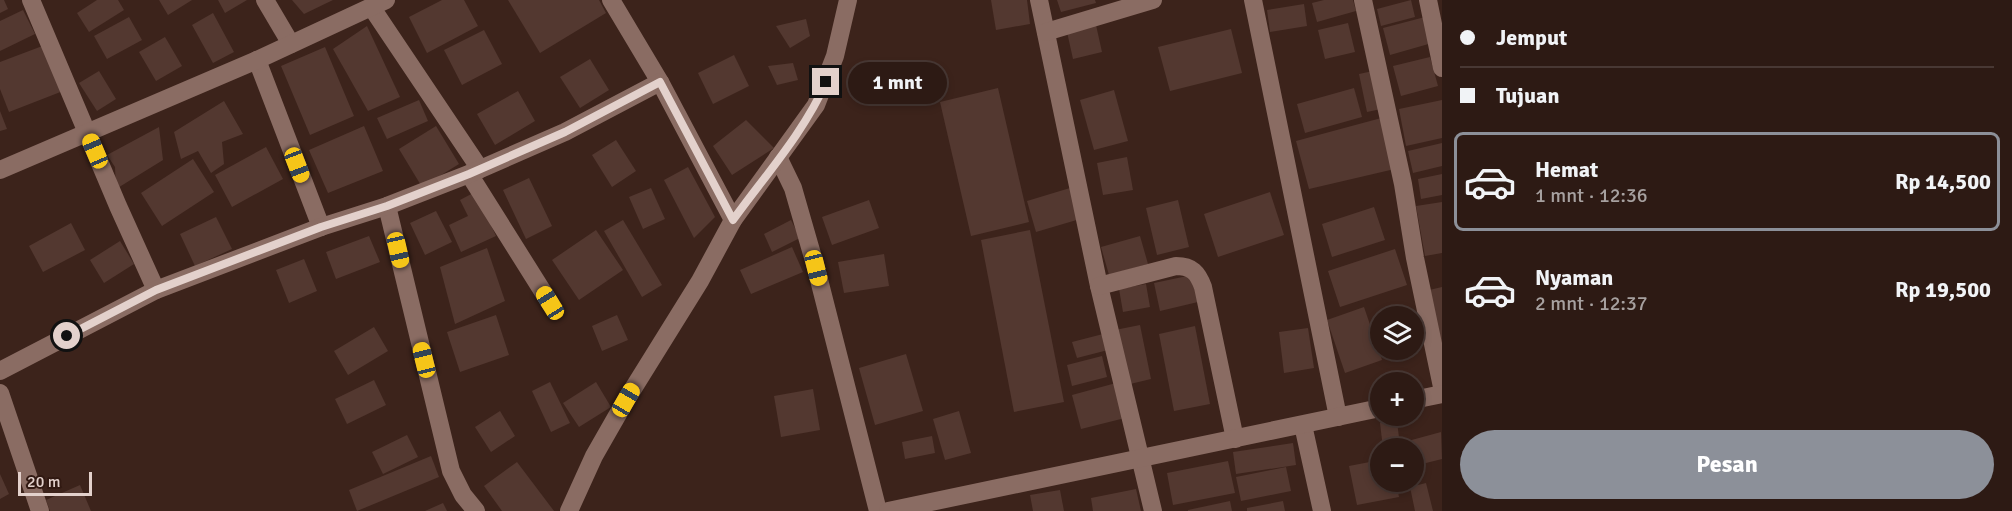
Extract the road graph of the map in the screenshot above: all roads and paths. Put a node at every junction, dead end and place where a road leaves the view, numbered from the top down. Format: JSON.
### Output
{"nodes":[{"id":1,"x":31,"y":0,"type":"edge"},
{"id":2,"x":266,"y":0,"type":"edge"},
{"id":3,"x":611,"y":0,"type":"edge"},
{"id":4,"x":848,"y":0,"type":"edge"},
{"id":5,"x":1038,"y":0,"type":"edge"},
{"id":6,"x":1253,"y":0,"type":"edge"},
{"id":7,"x":1363,"y":0,"type":"edge"},
{"id":8,"x":1428,"y":0,"type":"edge"},
{"id":9,"x":1149,"y":1,"type":"edge"},
{"id":10,"x":379,"y":4,"type":"edge"},
{"id":11,"x":1046,"y":32,"type":"junction"},
{"id":12,"x":291,"y":44,"type":"junction"},
{"id":13,"x":257,"y":60,"type":"junction"},
{"id":14,"x":1442,"y":68,"type":"edge"},
{"id":15,"x":660,"y":82,"type":"junction"},
{"id":16,"x":88,"y":133,"type":"junction"},
{"id":17,"x":778,"y":158,"type":"junction"},
{"id":18,"x":0,"y":170,"type":"edge"},
{"id":19,"x":474,"y":171,"type":"junction"},
{"id":20,"x":387,"y":206,"type":"junction"},
{"id":21,"x":733,"y":220,"type":"junction"},
{"id":22,"x":321,"y":227,"type":"junction"},
{"id":23,"x":1099,"y":286,"type":"junction"},
{"id":24,"x":156,"y":290,"type":"junction"},
{"id":25,"x":550,"y":303,"type":"dead end"},
{"id":26,"x":0,"y":371,"type":"edge"},
{"id":27,"x":1442,"y":387,"type":"edge"},
{"id":28,"x":0,"y":393,"type":"edge"},
{"id":29,"x":1442,"y":394,"type":"edge"},
{"id":30,"x":1424,"y":398,"type":"edge"},
{"id":31,"x":1370,"y":410,"type":"edge"},
{"id":32,"x":1338,"y":417,"type":"junction"},
{"id":33,"x":1303,"y":425,"type":"junction"},
{"id":34,"x":1235,"y":439,"type":"junction"},
{"id":35,"x":1139,"y":459,"type":"junction"},
{"id":36,"x":40,"y":511,"type":"edge"},
{"id":37,"x":476,"y":511,"type":"edge"},
{"id":38,"x":569,"y":511,"type":"edge"},
{"id":39,"x":878,"y":511,"type":"edge"},
{"id":40,"x":888,"y":511,"type":"edge"},
{"id":41,"x":1153,"y":511,"type":"edge"},
{"id":42,"x":1323,"y":511,"type":"edge"}],
"edges":[{"from":1,"to":16,"type":"street"},
{"from":2,"to":12,"type":"street"},
{"from":3,"to":15,"type":"street"},
{"from":4,"to":17,"type":"street"},
{"from":5,"to":11,"type":"street"},
{"from":6,"to":32,"type":"street"},
{"from":7,"to":27,"type":"street"},
{"from":8,"to":14,"type":"street"},
{"from":9,"to":11,"type":"street"},
{"from":10,"to":12,"type":"street"},
{"from":10,"to":19,"type":"street"},
{"from":11,"to":23,"type":"street"},
{"from":12,"to":13,"type":"street"},
{"from":13,"to":16,"type":"street"},
{"from":13,"to":22,"type":"street"},
{"from":15,"to":19,"type":"street"},
{"from":15,"to":21,"type":"street"},
{"from":16,"to":18,"type":"street"},
{"from":16,"to":24,"type":"street"},
{"from":17,"to":21,"type":"street"},
{"from":17,"to":39,"type":"street"},
{"from":19,"to":20,"type":"street"},
{"from":19,"to":25,"type":"street"},
{"from":20,"to":22,"type":"street"},
{"from":20,"to":37,"type":"street"},
{"from":21,"to":38,"type":"street"},
{"from":22,"to":24,"type":"street"},
{"from":23,"to":34,"type":"street"},
{"from":23,"to":35,"type":"street"},
{"from":24,"to":26,"type":"street"},
{"from":28,"to":36,"type":"street"},
{"from":29,"to":30,"type":"street"},
{"from":31,"to":32,"type":"street"},
{"from":32,"to":33,"type":"street"},
{"from":33,"to":34,"type":"street"},
{"from":33,"to":42,"type":"street"},
{"from":34,"to":35,"type":"street"},
{"from":35,"to":40,"type":"street"},
{"from":35,"to":41,"type":"street"}]}
